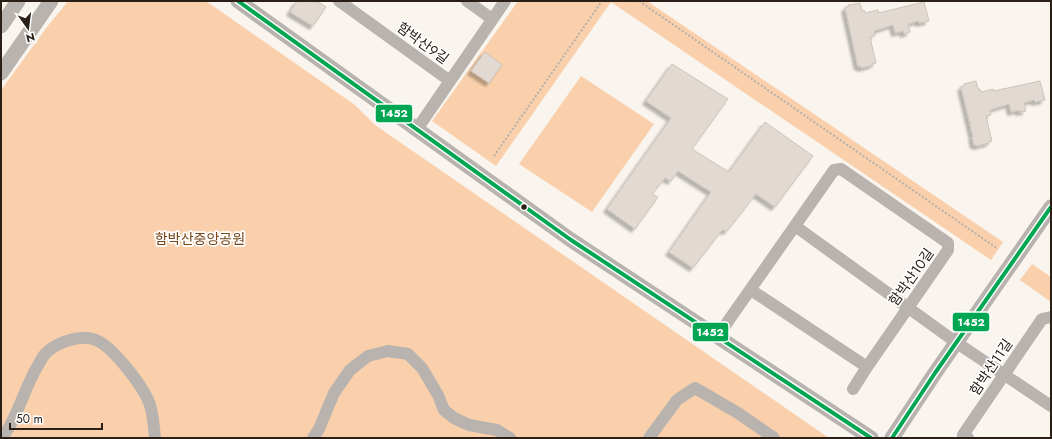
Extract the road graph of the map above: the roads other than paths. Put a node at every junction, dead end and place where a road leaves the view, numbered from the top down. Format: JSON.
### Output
{"nodes":[{"id":1,"x":18,"y":1,"type":"edge"},
{"id":2,"x":51,"y":1,"type":"edge"},
{"id":3,"x":238,"y":1,"type":"edge"},
{"id":4,"x":339,"y":1,"type":"edge"},
{"id":5,"x":467,"y":1,"type":"edge"},
{"id":6,"x":505,"y":1,"type":"edge"},
{"id":7,"x":492,"y":20,"type":"junction"},
{"id":8,"x":1,"y":26,"type":"edge"},
{"id":9,"x":1,"y":73,"type":"edge"},
{"id":10,"x":450,"y":81,"type":"junction"},
{"id":11,"x":417,"y":128,"type":"junction"},
{"id":12,"x":1051,"y":208,"type":"edge"},
{"id":13,"x":795,"y":226,"type":"junction"},
{"id":14,"x":751,"y":290,"type":"junction"},
{"id":15,"x":908,"y":307,"type":"junction"},
{"id":16,"x":1051,"y":317,"type":"edge"},
{"id":17,"x":717,"y":337,"type":"junction"},
{"id":18,"x":957,"y":343,"type":"junction"},
{"id":19,"x":867,"y":367,"type":"junction"},
{"id":20,"x":1005,"y":374,"type":"junction"},
{"id":21,"x":853,"y":389,"type":"dead end"},
{"id":22,"x":1051,"y":406,"type":"edge"},
{"id":23,"x":964,"y":437,"type":"edge"},
{"id":24,"x":2,"y":438,"type":"edge"},
{"id":25,"x":155,"y":438,"type":"edge"},
{"id":26,"x":313,"y":438,"type":"edge"},
{"id":27,"x":510,"y":438,"type":"edge"},
{"id":28,"x":649,"y":438,"type":"edge"},
{"id":29,"x":774,"y":438,"type":"edge"},
{"id":30,"x":871,"y":438,"type":"edge"},
{"id":31,"x":892,"y":438,"type":"edge"}],
"edges":[{"from":1,"to":8,"type":"street"},
{"from":2,"to":9,"type":"street"},
{"from":3,"to":11,"type":"street"},
{"from":4,"to":10,"type":"street","name":"함박산9길"},
{"from":5,"to":7,"type":"street"},
{"from":6,"to":7,"type":"street","name":"함박산9길"},
{"from":7,"to":10,"type":"street","name":"함박산9길"},
{"from":10,"to":11,"type":"street"},
{"from":11,"to":17,"type":"street"},
{"from":12,"to":18,"type":"street"},
{"from":13,"to":14,"type":"street","name":"함박산10길"},
{"from":13,"to":15,"type":"street"},
{"from":13,"to":15,"type":"street","name":"함박산10길"},
{"from":14,"to":17,"type":"street","name":"함박산10길"},
{"from":14,"to":19,"type":"street"},
{"from":15,"to":18,"type":"street"},
{"from":15,"to":19,"type":"street","name":"함박산10길"},
{"from":16,"to":20,"type":"street","name":"함박산11길"},
{"from":17,"to":30,"type":"street"},
{"from":18,"to":20,"type":"street"},
{"from":18,"to":31,"type":"street"},
{"from":19,"to":21,"type":"street","name":"함박산10길"},
{"from":20,"to":22,"type":"street"},
{"from":20,"to":23,"type":"street","name":"함박산11길"},
{"from":24,"to":25,"type":"street"},
{"from":26,"to":27,"type":"street"},
{"from":28,"to":29,"type":"street"}]}
